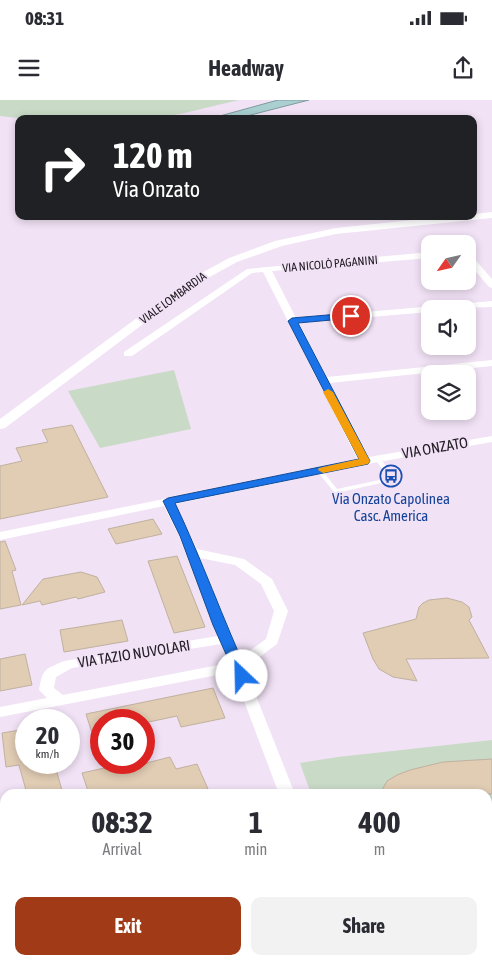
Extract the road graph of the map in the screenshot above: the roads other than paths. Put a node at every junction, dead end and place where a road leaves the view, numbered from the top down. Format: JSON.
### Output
{"nodes":[{"id":1,"x":492,"y":215,"type":"edge"},
{"id":2,"x":477,"y":217,"type":"edge"},
{"id":3,"x":443,"y":220,"type":"edge"},
{"id":4,"x":421,"y":255,"type":"edge"},
{"id":5,"x":476,"y":266,"type":"edge"},
{"id":6,"x":266,"y":270,"type":"junction"},
{"id":7,"x":492,"y":285,"type":"edge"},
{"id":8,"x":492,"y":304,"type":"edge"},
{"id":9,"x":476,"y":305,"type":"edge"},
{"id":10,"x":421,"y":310,"type":"edge"},
{"id":11,"x":292,"y":321,"type":"junction"},
{"id":12,"x":128,"y":354,"type":"dead end"},
{"id":13,"x":492,"y":363,"type":"edge"},
{"id":14,"x":323,"y":381,"type":"junction"},
{"id":15,"x":0,"y":425,"type":"edge"},
{"id":16,"x":492,"y":439,"type":"edge"},
{"id":17,"x":378,"y":459,"type":"junction"},
{"id":18,"x":365,"y":461,"type":"junction"},
{"id":19,"x":320,"y":471,"type":"junction"},
{"id":20,"x":168,"y":501,"type":"junction"},
{"id":21,"x":0,"y":536,"type":"edge"},
{"id":22,"x":191,"y":552,"type":"junction"},
{"id":23,"x":226,"y":639,"type":"junction"},
{"id":24,"x":238,"y":666,"type":"junction"},
{"id":25,"x":61,"y":701,"type":"junction"},
{"id":26,"x":0,"y":712,"type":"edge"},
{"id":27,"x":285,"y":789,"type":"edge"}],
"edges":[{"from":1,"to":2,"type":"street","name":"VIALE LOMBARDIA"},
{"from":3,"to":15,"type":"street","name":"VIALE LOMBARDIA"},
{"from":4,"to":6,"type":"street","name":"VIA NICOLÒ PAGANINI"},
{"from":5,"to":7,"type":"street"},
{"from":6,"to":11,"type":"street","name":"VIA NICOLÒ PAGANINI"},
{"from":6,"to":12,"type":"street"},
{"from":8,"to":9,"type":"street"},
{"from":10,"to":11,"type":"street"},
{"from":11,"to":14,"type":"street","name":"VIA NICOLÒ PAGANINI"},
{"from":13,"to":14,"type":"street"},
{"from":14,"to":18,"type":"street","name":"VIA NICOLÒ PAGANINI"},
{"from":16,"to":17,"type":"street","name":"VIA ONZATO"},
{"from":17,"to":18,"type":"street","name":"VIA ONZATO"},
{"from":17,"to":19,"type":"lane","name":"VIA ONZATO"},
{"from":18,"to":19,"type":"street","name":"VIA ONZATO"},
{"from":19,"to":20,"type":"street","name":"VIA ONZATO"},
{"from":20,"to":21,"type":"street","name":"VIA ONZATO"},
{"from":20,"to":22,"type":"street"},
{"from":22,"to":23,"type":"street"},
{"from":22,"to":24,"type":"street","name":"VIA TAZIO NUVOLARI"},
{"from":23,"to":24,"type":"street"},
{"from":23,"to":25,"type":"street","name":"VIA TAZIO NUVOLARI"},
{"from":24,"to":25,"type":"street","name":"VIA TAZIO NUVOLARI"},
{"from":24,"to":27,"type":"street"},
{"from":25,"to":26,"type":"street","name":"VIA TAZIO NUVOLARI"}]}
